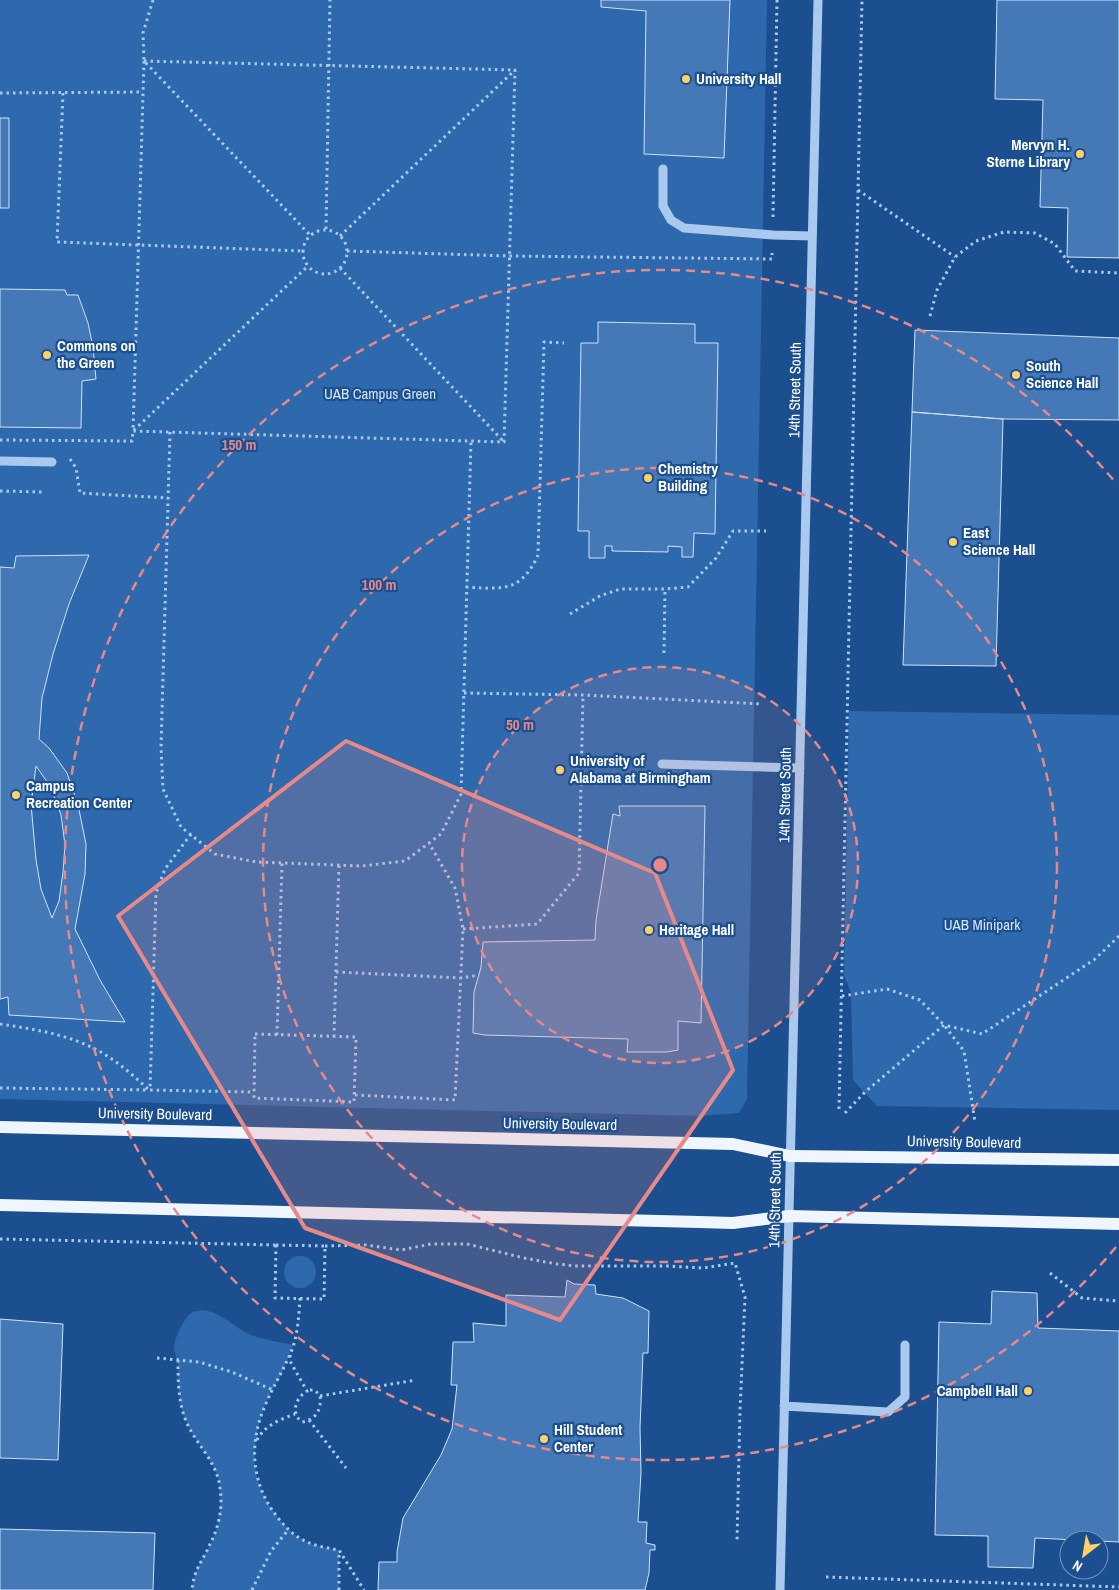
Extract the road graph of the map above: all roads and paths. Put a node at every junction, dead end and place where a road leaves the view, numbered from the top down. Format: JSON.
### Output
{"nodes":[{"id":1,"x":153,"y":0,"type":"edge"},
{"id":2,"x":330,"y":0,"type":"edge"},
{"id":3,"x":777,"y":0,"type":"edge"},
{"id":4,"x":818,"y":0,"type":"edge"},
{"id":5,"x":862,"y":0,"type":"edge"},
{"id":6,"x":144,"y":61,"type":"junction"},
{"id":7,"x":329,"y":65,"type":"junction"},
{"id":8,"x":515,"y":70,"type":"junction"},
{"id":9,"x":143,"y":92,"type":"junction"},
{"id":10,"x":0,"y":93,"type":"edge"},
{"id":11,"x":63,"y":93,"type":"junction"},
{"id":12,"x":664,"y":169,"type":"dead end"},
{"id":13,"x":858,"y":190,"type":"junction"},
{"id":14,"x":326,"y":229,"type":"junction"},
{"id":15,"x":773,"y":235,"type":"junction"},
{"id":16,"x":310,"y":236,"type":"junction"},
{"id":17,"x":340,"y":236,"type":"junction"},
{"id":18,"x":812,"y":236,"type":"junction"},
{"id":19,"x":138,"y":245,"type":"junction"},
{"id":20,"x":302,"y":251,"type":"junction"},
{"id":21,"x":347,"y":251,"type":"junction"},
{"id":22,"x":510,"y":256,"type":"junction"},
{"id":23,"x":955,"y":257,"type":"junction"},
{"id":24,"x":308,"y":266,"type":"junction"},
{"id":25,"x":340,"y":268,"type":"junction"},
{"id":26,"x":1119,"y":273,"type":"edge"},
{"id":27,"x":930,"y":316,"type":"dead end"},
{"id":28,"x":564,"y":343,"type":"dead end"},
{"id":29,"x":132,"y":431,"type":"junction"},
{"id":30,"x":170,"y":432,"type":"junction"},
{"id":31,"x":0,"y":440,"type":"edge"},
{"id":32,"x":49,"y":440,"type":"junction"},
{"id":33,"x":471,"y":441,"type":"junction"},
{"id":34,"x":504,"y":442,"type":"junction"},
{"id":35,"x":54,"y":444,"type":"dead end"},
{"id":36,"x":67,"y":454,"type":"dead end"},
{"id":37,"x":0,"y":461,"type":"edge"},
{"id":38,"x":52,"y":462,"type":"dead end"},
{"id":39,"x":0,"y":491,"type":"edge"},
{"id":40,"x":42,"y":492,"type":"dead end"},
{"id":41,"x":168,"y":498,"type":"junction"},
{"id":42,"x":766,"y":531,"type":"dead end"},
{"id":43,"x":466,"y":587,"type":"junction"},
{"id":44,"x":664,"y":589,"type":"junction"},
{"id":45,"x":570,"y":614,"type":"dead end"},
{"id":46,"x":664,"y":653,"type":"dead end"},
{"id":47,"x":464,"y":693,"type":"junction"},
{"id":48,"x":583,"y":696,"type":"junction"},
{"id":49,"x":762,"y":704,"type":"dead end"},
{"id":50,"x":662,"y":764,"type":"dead end"},
{"id":51,"x":800,"y":768,"type":"junction"},
{"id":52,"x":191,"y":834,"type":"junction"},
{"id":53,"x":429,"y":843,"type":"junction"},
{"id":54,"x":282,"y":863,"type":"junction"},
{"id":55,"x":339,"y":865,"type":"junction"},
{"id":56,"x":463,"y":929,"type":"junction"},
{"id":57,"x":1119,"y":936,"type":"edge"},
{"id":58,"x":336,"y":972,"type":"junction"},
{"id":59,"x":479,"y":975,"type":"dead end"},
{"id":60,"x":461,"y":978,"type":"junction"},
{"id":61,"x":842,"y":996,"type":"junction"},
{"id":62,"x":0,"y":1024,"type":"edge"},
{"id":63,"x":944,"y":1025,"type":"junction"},
{"id":64,"x":277,"y":1035,"type":"junction"},
{"id":65,"x":334,"y":1037,"type":"junction"},
{"id":66,"x":0,"y":1088,"type":"edge"},
{"id":67,"x":150,"y":1090,"type":"junction"},
{"id":68,"x":254,"y":1092,"type":"junction"},
{"id":69,"x":355,"y":1095,"type":"junction"},
{"id":70,"x":839,"y":1109,"type":"dead end"},
{"id":71,"x":845,"y":1113,"type":"dead end"},
{"id":72,"x":975,"y":1122,"type":"dead end"},
{"id":73,"x":0,"y":1127,"type":"edge"},
{"id":74,"x":790,"y":1156,"type":"junction"},
{"id":75,"x":1119,"y":1160,"type":"edge"},
{"id":76,"x":0,"y":1205,"type":"edge"},
{"id":77,"x":789,"y":1216,"type":"junction"},
{"id":78,"x":1119,"y":1224,"type":"edge"},
{"id":79,"x":0,"y":1239,"type":"edge"},
{"id":80,"x":276,"y":1245,"type":"junction"},
{"id":81,"x":325,"y":1246,"type":"junction"},
{"id":82,"x":1050,"y":1273,"type":"dead end"},
{"id":83,"x":300,"y":1298,"type":"junction"},
{"id":84,"x":1119,"y":1301,"type":"edge"},
{"id":85,"x":905,"y":1344,"type":"dead end"},
{"id":86,"x":290,"y":1354,"type":"junction"},
{"id":87,"x":157,"y":1358,"type":"dead end"},
{"id":88,"x":178,"y":1360,"type":"junction"},
{"id":89,"x":416,"y":1380,"type":"dead end"},
{"id":90,"x":273,"y":1390,"type":"junction"},
{"id":91,"x":307,"y":1390,"type":"junction"},
{"id":92,"x":320,"y":1396,"type":"junction"},
{"id":93,"x":784,"y":1406,"type":"junction"},
{"id":94,"x":295,"y":1414,"type":"junction"},
{"id":95,"x":309,"y":1420,"type":"junction"},
{"id":96,"x":254,"y":1444,"type":"junction"},
{"id":97,"x":346,"y":1468,"type":"dead end"},
{"id":98,"x":288,"y":1530,"type":"junction"},
{"id":99,"x":736,"y":1542,"type":"dead end"},
{"id":100,"x":339,"y":1550,"type":"junction"},
{"id":101,"x":826,"y":1577,"type":"dead end"},
{"id":102,"x":1119,"y":1586,"type":"edge"},
{"id":103,"x":192,"y":1590,"type":"edge"},
{"id":104,"x":252,"y":1590,"type":"edge"},
{"id":105,"x":339,"y":1590,"type":"edge"},
{"id":106,"x":364,"y":1590,"type":"edge"},
{"id":107,"x":780,"y":1590,"type":"edge"}],
"edges":[{"from":1,"to":6,"type":"path"},
{"from":2,"to":7,"type":"path"},
{"from":3,"to":15,"type":"path"},
{"from":4,"to":18,"type":"street","name":"14th Street South"},
{"from":5,"to":13,"type":"path"},
{"from":6,"to":7,"type":"path"},
{"from":6,"to":9,"type":"path"},
{"from":6,"to":16,"type":"path"},
{"from":7,"to":8,"type":"path"},
{"from":7,"to":14,"type":"path"},
{"from":8,"to":17,"type":"path"},
{"from":8,"to":22,"type":"path"},
{"from":9,"to":11,"type":"path"},
{"from":9,"to":19,"type":"path"},
{"from":10,"to":11,"type":"path"},
{"from":11,"to":19,"type":"path"},
{"from":12,"to":15,"type":"street"},
{"from":13,"to":23,"type":"path"},
{"from":13,"to":61,"type":"path"},
{"from":14,"to":16,"type":"path"},
{"from":14,"to":17,"type":"path"},
{"from":15,"to":18,"type":"street"},
{"from":15,"to":22,"type":"path"},
{"from":16,"to":20,"type":"path"},
{"from":17,"to":21,"type":"path"},
{"from":18,"to":51,"type":"street","name":"14th Street South"},
{"from":19,"to":20,"type":"path"},
{"from":19,"to":29,"type":"path"},
{"from":20,"to":24,"type":"path"},
{"from":21,"to":22,"type":"path"},
{"from":21,"to":25,"type":"path"},
{"from":22,"to":34,"type":"path"},
{"from":23,"to":26,"type":"path"},
{"from":23,"to":27,"type":"path"},
{"from":24,"to":25,"type":"path"},
{"from":24,"to":29,"type":"path"},
{"from":25,"to":34,"type":"path"},
{"from":28,"to":43,"type":"path"},
{"from":29,"to":30,"type":"path"},
{"from":29,"to":32,"type":"path"},
{"from":30,"to":33,"type":"path"},
{"from":30,"to":41,"type":"path"},
{"from":31,"to":32,"type":"path"},
{"from":32,"to":35,"type":"path"},
{"from":33,"to":34,"type":"path"},
{"from":33,"to":43,"type":"path"},
{"from":36,"to":41,"type":"path"},
{"from":37,"to":38,"type":"street"},
{"from":39,"to":40,"type":"path"},
{"from":41,"to":52,"type":"path"},
{"from":42,"to":44,"type":"path"},
{"from":43,"to":47,"type":"path"},
{"from":44,"to":45,"type":"path"},
{"from":44,"to":46,"type":"path"},
{"from":47,"to":48,"type":"path"},
{"from":47,"to":53,"type":"path"},
{"from":48,"to":49,"type":"path"},
{"from":48,"to":56,"type":"path"},
{"from":50,"to":51,"type":"street"},
{"from":51,"to":74,"type":"street","name":"14th Street South"},
{"from":52,"to":54,"type":"path"},
{"from":52,"to":67,"type":"path"},
{"from":53,"to":55,"type":"path"},
{"from":53,"to":56,"type":"path"},
{"from":54,"to":55,"type":"path"},
{"from":54,"to":64,"type":"path"},
{"from":55,"to":58,"type":"path"},
{"from":56,"to":60,"type":"path"},
{"from":57,"to":63,"type":"path"},
{"from":58,"to":60,"type":"path"},
{"from":58,"to":65,"type":"path"},
{"from":59,"to":60,"type":"path"},
{"from":60,"to":69,"type":"path"},
{"from":61,"to":63,"type":"path"},
{"from":61,"to":70,"type":"path"},
{"from":62,"to":67,"type":"path"},
{"from":63,"to":71,"type":"path"},
{"from":63,"to":72,"type":"path"},
{"from":64,"to":65,"type":"path"},
{"from":64,"to":68,"type":"path"},
{"from":65,"to":69,"type":"path"},
{"from":66,"to":67,"type":"path"},
{"from":67,"to":68,"type":"path"},
{"from":68,"to":69,"type":"path"},
{"from":73,"to":74,"type":"main road","name":"University Boulevard"},
{"from":74,"to":75,"type":"main road","name":"University Boulevard"},
{"from":74,"to":77,"type":"street","name":"14th Street South"},
{"from":76,"to":77,"type":"main road"},
{"from":77,"to":78,"type":"main road"},
{"from":77,"to":93,"type":"street","name":"14th Street South"},
{"from":79,"to":80,"type":"path"},
{"from":80,"to":81,"type":"path"},
{"from":80,"to":83,"type":"path"},
{"from":81,"to":83,"type":"path"},
{"from":81,"to":99,"type":"path"},
{"from":82,"to":84,"type":"path"},
{"from":83,"to":86,"type":"path"},
{"from":85,"to":93,"type":"street"},
{"from":86,"to":90,"type":"path"},
{"from":86,"to":91,"type":"path"},
{"from":87,"to":88,"type":"path"},
{"from":88,"to":90,"type":"path"},
{"from":88,"to":103,"type":"path"},
{"from":89,"to":92,"type":"path"},
{"from":90,"to":96,"type":"path"},
{"from":91,"to":92,"type":"path"},
{"from":91,"to":94,"type":"path"},
{"from":92,"to":95,"type":"path"},
{"from":93,"to":107,"type":"street","name":"14th Street South"},
{"from":94,"to":95,"type":"path"},
{"from":94,"to":96,"type":"path"},
{"from":95,"to":97,"type":"path"},
{"from":96,"to":98,"type":"path"},
{"from":98,"to":100,"type":"path"},
{"from":98,"to":104,"type":"path"},
{"from":100,"to":105,"type":"path"},
{"from":100,"to":106,"type":"path"},
{"from":101,"to":102,"type":"path"}]}
